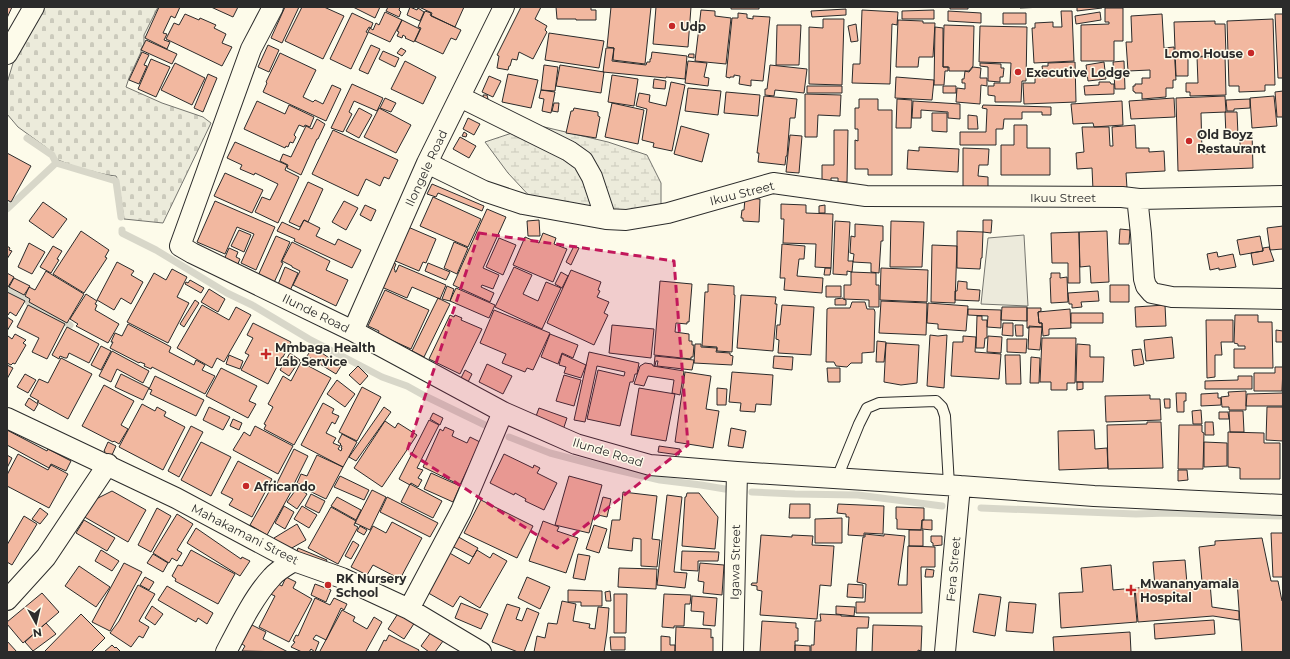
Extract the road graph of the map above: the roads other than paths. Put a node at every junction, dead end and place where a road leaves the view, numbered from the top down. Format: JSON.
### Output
{"nodes":[{"id":1,"x":34,"y":7,"type":"edge"},
{"id":2,"x":273,"y":7,"type":"edge"},
{"id":3,"x":504,"y":7,"type":"edge"},
{"id":4,"x":7,"y":54,"type":"edge"},
{"id":5,"x":460,"y":97,"type":"junction"},
{"id":6,"x":427,"y":163,"type":"junction"},
{"id":7,"x":1283,"y":196,"type":"edge"},
{"id":8,"x":1139,"y":199,"type":"junction"},
{"id":9,"x":606,"y":219,"type":"junction"},
{"id":10,"x":1283,"y":299,"type":"edge"},
{"id":11,"x":353,"y":331,"type":"junction"},
{"id":12,"x":503,"y":412,"type":"junction"},
{"id":13,"x":7,"y":418,"type":"edge"},
{"id":14,"x":108,"y":464,"type":"junction"},
{"id":15,"x":738,"y":472,"type":"junction"},
{"id":16,"x":838,"y":478,"type":"junction"},
{"id":17,"x":955,"y":486,"type":"junction"},
{"id":18,"x":1283,"y":505,"type":"edge"},
{"id":19,"x":294,"y":560,"type":"junction"},
{"id":20,"x":7,"y":600,"type":"edge"},
{"id":21,"x":409,"y":609,"type":"junction"},
{"id":22,"x":226,"y":652,"type":"edge"},
{"id":23,"x":481,"y":652,"type":"edge"},
{"id":24,"x":733,"y":652,"type":"edge"},
{"id":25,"x":945,"y":652,"type":"edge"}],
"edges":[{"from":1,"to":4,"type":"street"},
{"from":2,"to":11,"type":"street","name":"Ilunde Road"},
{"from":3,"to":5,"type":"street","name":"Ilongele Road"},
{"from":5,"to":6,"type":"street","name":"Ilongele Road"},
{"from":5,"to":9,"type":"street"},
{"from":6,"to":9,"type":"street","name":"Ikuu Street"},
{"from":6,"to":11,"type":"street","name":"Ilongele Road"},
{"from":7,"to":8,"type":"street","name":"Ikuu Street"},
{"from":8,"to":9,"type":"street","name":"Ikuu Street"},
{"from":8,"to":10,"type":"street"},
{"from":11,"to":12,"type":"street","name":"Ilunde Road"},
{"from":12,"to":15,"type":"street","name":"Ilunde Road"},
{"from":12,"to":21,"type":"street"},
{"from":13,"to":14,"type":"street","name":"Mahakamani Street"},
{"from":14,"to":19,"type":"street","name":"Mahakamani Street"},
{"from":14,"to":20,"type":"street"},
{"from":15,"to":16,"type":"street","name":"Ilunde Road"},
{"from":15,"to":24,"type":"street","name":"Igawa Street"},
{"from":16,"to":17,"type":"street","name":"Ilunde Road"},
{"from":16,"to":17,"type":"lane"},
{"from":17,"to":18,"type":"street","name":"Ilunde Road"},
{"from":17,"to":25,"type":"street","name":"Fera Street"},
{"from":19,"to":21,"type":"street","name":"Mahakamani Street"},
{"from":19,"to":22,"type":"street"},
{"from":21,"to":23,"type":"street","name":"Mahakamani Street"}]}
